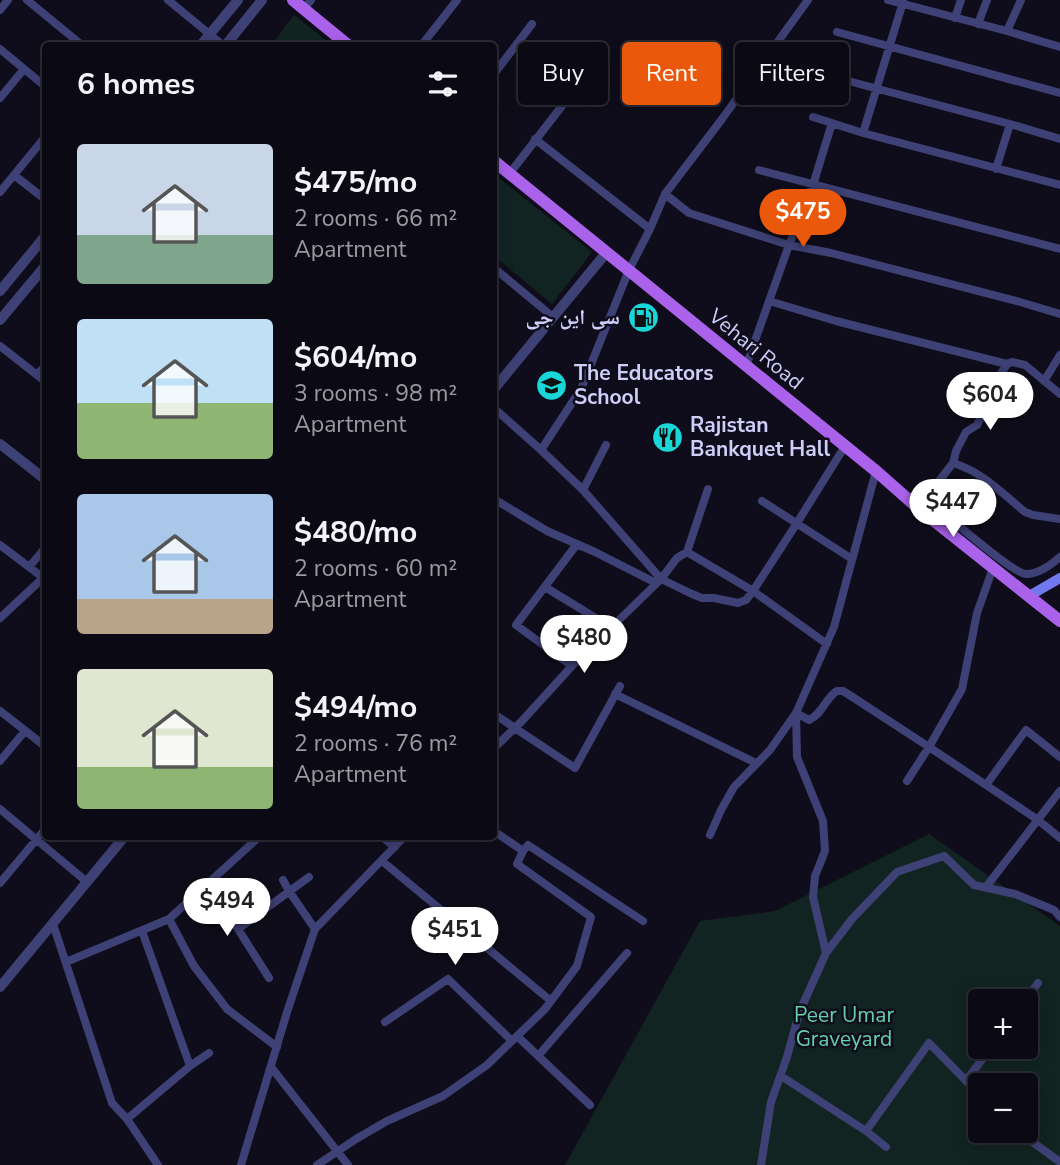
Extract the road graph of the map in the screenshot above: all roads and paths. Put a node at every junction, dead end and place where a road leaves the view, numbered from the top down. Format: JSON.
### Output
{"nodes":[{"id":1,"x":8,"y":0,"type":"edge"},
{"id":2,"x":27,"y":0,"type":"edge"},
{"id":3,"x":168,"y":0,"type":"edge"},
{"id":4,"x":238,"y":0,"type":"edge"},
{"id":5,"x":262,"y":0,"type":"edge"},
{"id":6,"x":457,"y":0,"type":"edge"},
{"id":7,"x":808,"y":0,"type":"edge"},
{"id":8,"x":888,"y":0,"type":"edge"},
{"id":9,"x":961,"y":0,"type":"edge"},
{"id":10,"x":987,"y":0,"type":"edge"},
{"id":11,"x":1021,"y":0,"type":"edge"},
{"id":12,"x":903,"y":2,"type":"edge"},
{"id":13,"x":303,"y":3,"type":"edge"},
{"id":14,"x":0,"y":10,"type":"edge"},
{"id":15,"x":955,"y":18,"type":"junction"},
{"id":16,"x":532,"y":24,"type":"dead end"},
{"id":17,"x":978,"y":24,"type":"junction"},
{"id":18,"x":1007,"y":31,"type":"junction"},
{"id":19,"x":837,"y":32,"type":"dead end"},
{"id":20,"x":210,"y":34,"type":"junction"},
{"id":21,"x":78,"y":42,"type":"edge"},
{"id":22,"x":203,"y":42,"type":"edge"},
{"id":23,"x":219,"y":42,"type":"edge"},
{"id":24,"x":227,"y":42,"type":"edge"},
{"id":25,"x":345,"y":42,"type":"edge"},
{"id":26,"x":424,"y":42,"type":"edge"},
{"id":27,"x":888,"y":46,"type":"junction"},
{"id":28,"x":1060,"y":47,"type":"edge"},
{"id":29,"x":0,"y":49,"type":"edge"},
{"id":30,"x":24,"y":69,"type":"junction"},
{"id":31,"x":497,"y":70,"type":"edge"},
{"id":32,"x":849,"y":81,"type":"edge"},
{"id":33,"x":42,"y":84,"type":"edge"},
{"id":34,"x":877,"y":89,"type":"junction"},
{"id":35,"x":1060,"y":93,"type":"edge"},
{"id":36,"x":0,"y":98,"type":"edge"},
{"id":37,"x":562,"y":105,"type":"edge"},
{"id":38,"x":813,"y":117,"type":"dead end"},
{"id":39,"x":832,"y":123,"type":"junction"},
{"id":40,"x":1010,"y":124,"type":"junction"},
{"id":41,"x":863,"y":133,"type":"junction"},
{"id":42,"x":535,"y":139,"type":"junction"},
{"id":43,"x":1060,"y":139,"type":"edge"},
{"id":44,"x":42,"y":141,"type":"edge"},
{"id":45,"x":497,"y":163,"type":"edge"},
{"id":46,"x":996,"y":169,"type":"junction"},
{"id":47,"x":758,"y":170,"type":"dead end"},
{"id":48,"x":510,"y":173,"type":"junction"},
{"id":49,"x":14,"y":174,"type":"junction"},
{"id":50,"x":813,"y":185,"type":"junction"},
{"id":51,"x":1060,"y":185,"type":"edge"},
{"id":52,"x":0,"y":192,"type":"edge"},
{"id":53,"x":665,"y":194,"type":"junction"},
{"id":54,"x":42,"y":197,"type":"edge"},
{"id":55,"x":650,"y":229,"type":"junction"},
{"id":56,"x":42,"y":240,"type":"edge"},
{"id":57,"x":789,"y":245,"type":"junction"},
{"id":58,"x":1060,"y":249,"type":"edge"},
{"id":59,"x":606,"y":253,"type":"junction"},
{"id":60,"x":42,"y":270,"type":"edge"},
{"id":61,"x":629,"y":270,"type":"junction"},
{"id":62,"x":497,"y":275,"type":"edge"},
{"id":63,"x":0,"y":290,"type":"edge"},
{"id":64,"x":769,"y":302,"type":"junction"},
{"id":65,"x":1060,"y":314,"type":"edge"},
{"id":66,"x":553,"y":317,"type":"junction"},
{"id":67,"x":0,"y":320,"type":"edge"},
{"id":68,"x":0,"y":345,"type":"edge"},
{"id":69,"x":1060,"y":355,"type":"edge"},
{"id":70,"x":1007,"y":364,"type":"junction"},
{"id":71,"x":746,"y":366,"type":"junction"},
{"id":72,"x":42,"y":369,"type":"edge"},
{"id":73,"x":37,"y":375,"type":"junction"},
{"id":74,"x":42,"y":379,"type":"edge"},
{"id":75,"x":1044,"y":381,"type":"junction"},
{"id":76,"x":497,"y":385,"type":"edge"},
{"id":77,"x":1060,"y":394,"type":"edge"},
{"id":78,"x":497,"y":411,"type":"edge"},
{"id":79,"x":0,"y":444,"type":"edge"},
{"id":80,"x":606,"y":445,"type":"dead end"},
{"id":81,"x":845,"y":446,"type":"junction"},
{"id":82,"x":541,"y":450,"type":"junction"},
{"id":83,"x":953,"y":463,"type":"junction"},
{"id":84,"x":876,"y":471,"type":"junction"},
{"id":85,"x":42,"y":477,"type":"edge"},
{"id":86,"x":708,"y":489,"type":"dead end"},
{"id":87,"x":583,"y":490,"type":"junction"},
{"id":88,"x":497,"y":501,"type":"edge"},
{"id":89,"x":762,"y":501,"type":"dead end"},
{"id":90,"x":922,"y":503,"type":"junction"},
{"id":91,"x":1060,"y":519,"type":"edge"},
{"id":92,"x":797,"y":523,"type":"junction"},
{"id":93,"x":577,"y":544,"type":"junction"},
{"id":94,"x":0,"y":545,"type":"edge"},
{"id":95,"x":42,"y":552,"type":"edge"},
{"id":96,"x":687,"y":552,"type":"junction"},
{"id":97,"x":1060,"y":557,"type":"edge"},
{"id":98,"x":852,"y":559,"type":"junction"},
{"id":99,"x":29,"y":567,"type":"junction"},
{"id":100,"x":993,"y":568,"type":"junction"},
{"id":101,"x":42,"y":577,"type":"edge"},
{"id":102,"x":1060,"y":578,"type":"edge"},
{"id":103,"x":42,"y":581,"type":"edge"},
{"id":104,"x":659,"y":581,"type":"junction"},
{"id":105,"x":545,"y":587,"type":"junction"},
{"id":106,"x":753,"y":591,"type":"junction"},
{"id":107,"x":1029,"y":596,"type":"junction"},
{"id":108,"x":594,"y":617,"type":"dead end"},
{"id":109,"x":0,"y":618,"type":"edge"},
{"id":110,"x":1060,"y":621,"type":"edge"},
{"id":111,"x":827,"y":644,"type":"junction"},
{"id":112,"x":572,"y":666,"type":"junction"},
{"id":113,"x":0,"y":711,"type":"edge"},
{"id":114,"x":796,"y":713,"type":"junction"},
{"id":115,"x":497,"y":716,"type":"edge"},
{"id":116,"x":515,"y":727,"type":"junction"},
{"id":117,"x":25,"y":731,"type":"junction"},
{"id":118,"x":42,"y":744,"type":"edge"},
{"id":119,"x":497,"y":745,"type":"edge"},
{"id":120,"x":929,"y":747,"type":"junction"},
{"id":121,"x":1060,"y":757,"type":"edge"},
{"id":122,"x":0,"y":761,"type":"edge"},
{"id":123,"x":756,"y":763,"type":"junction"},
{"id":124,"x":907,"y":781,"type":"dead end"},
{"id":125,"x":986,"y":785,"type":"junction"},
{"id":126,"x":1060,"y":791,"type":"edge"},
{"id":127,"x":0,"y":809,"type":"edge"},
{"id":128,"x":1038,"y":820,"type":"junction"},
{"id":129,"x":42,"y":832,"type":"edge"},
{"id":130,"x":497,"y":833,"type":"edge"},
{"id":131,"x":710,"y":835,"type":"dead end"},
{"id":132,"x":1060,"y":838,"type":"edge"},
{"id":133,"x":36,"y":839,"type":"junction"},
{"id":134,"x":122,"y":840,"type":"edge"},
{"id":135,"x":256,"y":840,"type":"edge"},
{"id":136,"x":386,"y":840,"type":"edge"},
{"id":137,"x":401,"y":840,"type":"edge"},
{"id":138,"x":395,"y":847,"type":"junction"},
{"id":139,"x":523,"y":851,"type":"junction"},
{"id":140,"x":382,"y":861,"type":"junction"},
{"id":141,"x":0,"y":867,"type":"edge"},
{"id":142,"x":8,"y":874,"type":"junction"},
{"id":143,"x":309,"y":877,"type":"dead end"},
{"id":144,"x":283,"y":880,"type":"dead end"},
{"id":145,"x":87,"y":882,"type":"junction"},
{"id":146,"x":0,"y":883,"type":"edge"},
{"id":147,"x":209,"y":883,"type":"junction"},
{"id":148,"x":986,"y":887,"type":"junction"},
{"id":149,"x":289,"y":891,"type":"junction"},
{"id":150,"x":1058,"y":910,"type":"edge"},
{"id":151,"x":169,"y":919,"type":"junction"},
{"id":152,"x":643,"y":921,"type":"dead end"},
{"id":153,"x":53,"y":924,"type":"junction"},
{"id":154,"x":238,"y":929,"type":"junction"},
{"id":155,"x":315,"y":929,"type":"junction"},
{"id":156,"x":142,"y":931,"type":"junction"},
{"id":157,"x":627,"y":953,"type":"dead end"},
{"id":158,"x":826,"y":953,"type":"junction"},
{"id":159,"x":66,"y":962,"type":"junction"},
{"id":160,"x":269,"y":978,"type":"dead end"},
{"id":161,"x":1038,"y":983,"type":"dead end"},
{"id":162,"x":0,"y":988,"type":"edge"},
{"id":163,"x":1034,"y":989,"type":"edge"},
{"id":164,"x":551,"y":1001,"type":"junction"},
{"id":165,"x":385,"y":1022,"type":"dead end"},
{"id":166,"x":514,"y":1039,"type":"junction"},
{"id":167,"x":277,"y":1046,"type":"junction"},
{"id":168,"x":209,"y":1053,"type":"dead end"},
{"id":169,"x":538,"y":1056,"type":"junction"},
{"id":170,"x":982,"y":1059,"type":"edge"},
{"id":171,"x":190,"y":1066,"type":"junction"},
{"id":172,"x":271,"y":1068,"type":"junction"},
{"id":173,"x":781,"y":1076,"type":"junction"},
{"id":174,"x":966,"y":1081,"type":"joint"},
{"id":175,"x":590,"y":1105,"type":"dead end"},
{"id":176,"x":127,"y":1119,"type":"junction"},
{"id":177,"x":866,"y":1131,"type":"junction"},
{"id":178,"x":1034,"y":1143,"type":"edge"},
{"id":179,"x":886,"y":1147,"type":"dead end"},
{"id":180,"x":336,"y":1151,"type":"junction"},
{"id":181,"x":1060,"y":1162,"type":"edge"},
{"id":182,"x":158,"y":1165,"type":"edge"},
{"id":183,"x":241,"y":1165,"type":"edge"},
{"id":184,"x":317,"y":1165,"type":"edge"},
{"id":185,"x":348,"y":1165,"type":"edge"},
{"id":186,"x":761,"y":1165,"type":"edge"}],
"edges":[{"from":1,"to":14,"type":"street"},
{"from":2,"to":21,"type":"street"},
{"from":3,"to":20,"type":"street"},
{"from":4,"to":20,"type":"street"},
{"from":5,"to":24,"type":"street"},
{"from":6,"to":26,"type":"street"},
{"from":7,"to":53,"type":"street"},
{"from":8,"to":12,"type":"street"},
{"from":9,"to":15,"type":"street"},
{"from":10,"to":17,"type":"street"},
{"from":11,"to":18,"type":"street"},
{"from":12,"to":15,"type":"street"},
{"from":12,"to":27,"type":"street"},
{"from":13,"to":25,"type":"main road"},
{"from":15,"to":17,"type":"street"},
{"from":16,"to":31,"type":"street"},
{"from":17,"to":18,"type":"street"},
{"from":18,"to":28,"type":"street"},
{"from":19,"to":27,"type":"street"},
{"from":20,"to":22,"type":"street"},
{"from":20,"to":23,"type":"street"},
{"from":27,"to":34,"type":"street"},
{"from":27,"to":35,"type":"street"},
{"from":29,"to":30,"type":"street"},
{"from":30,"to":33,"type":"street"},
{"from":30,"to":36,"type":"street"},
{"from":32,"to":34,"type":"street"},
{"from":34,"to":40,"type":"street"},
{"from":34,"to":41,"type":"street"},
{"from":37,"to":42,"type":"street"},
{"from":38,"to":39,"type":"street"},
{"from":39,"to":41,"type":"street"},
{"from":39,"to":50,"type":"street"},
{"from":40,"to":43,"type":"street"},
{"from":40,"to":46,"type":"street"},
{"from":41,"to":46,"type":"street"},
{"from":42,"to":48,"type":"street"},
{"from":42,"to":55,"type":"street"},
{"from":44,"to":49,"type":"street"},
{"from":45,"to":48,"type":"main road","name":"Vehari Road"},
{"from":46,"to":51,"type":"street"},
{"from":47,"to":50,"type":"street"},
{"from":48,"to":59,"type":"main road","name":"Vehari Road"},
{"from":49,"to":52,"type":"street"},
{"from":49,"to":54,"type":"street"},
{"from":50,"to":57,"type":"street"},
{"from":50,"to":58,"type":"street"},
{"from":53,"to":55,"type":"street"},
{"from":53,"to":57,"type":"street"},
{"from":55,"to":61,"type":"street"},
{"from":56,"to":63,"type":"street"},
{"from":57,"to":64,"type":"street"},
{"from":57,"to":65,"type":"street"},
{"from":59,"to":61,"type":"main road","name":"Vehari Road"},
{"from":59,"to":66,"type":"street"},
{"from":60,"to":67,"type":"street"},
{"from":61,"to":71,"type":"main road","name":"Vehari Road"},
{"from":61,"to":82,"type":"street"},
{"from":62,"to":66,"type":"street"},
{"from":64,"to":70,"type":"street"},
{"from":64,"to":71,"type":"street"},
{"from":66,"to":76,"type":"street"},
{"from":68,"to":73,"type":"street"},
{"from":69,"to":75,"type":"street"},
{"from":70,"to":75,"type":"street"},
{"from":70,"to":83,"type":"street"},
{"from":71,"to":81,"type":"main road","name":"Vehari Road"},
{"from":72,"to":73,"type":"street"},
{"from":73,"to":74,"type":"street"},
{"from":75,"to":77,"type":"street"},
{"from":78,"to":82,"type":"street"},
{"from":79,"to":85,"type":"street"},
{"from":80,"to":87,"type":"street"},
{"from":81,"to":84,"type":"main road","name":"Vehari Road"},
{"from":81,"to":92,"type":"street"},
{"from":82,"to":87,"type":"street"},
{"from":83,"to":90,"type":"street"},
{"from":83,"to":91,"type":"street"},
{"from":84,"to":90,"type":"main road","name":"Vehari Road"},
{"from":84,"to":98,"type":"street"},
{"from":86,"to":96,"type":"street"},
{"from":87,"to":104,"type":"street"},
{"from":88,"to":93,"type":"street"},
{"from":89,"to":92,"type":"street"},
{"from":90,"to":97,"type":"street"},
{"from":90,"to":100,"type":"main road","name":"Vehari Road"},
{"from":92,"to":98,"type":"street"},
{"from":92,"to":106,"type":"street"},
{"from":93,"to":104,"type":"street"},
{"from":93,"to":105,"type":"street"},
{"from":94,"to":99,"type":"street"},
{"from":95,"to":99,"type":"street"},
{"from":96,"to":104,"type":"street"},
{"from":96,"to":106,"type":"street"},
{"from":98,"to":111,"type":"street"},
{"from":99,"to":101,"type":"street"},
{"from":100,"to":107,"type":"main road","name":"Vehari Road"},
{"from":100,"to":120,"type":"street"},
{"from":102,"to":107,"type":"main road"},
{"from":103,"to":109,"type":"street"},
{"from":104,"to":106,"type":"street"},
{"from":104,"to":112,"type":"street"},
{"from":105,"to":108,"type":"street"},
{"from":105,"to":112,"type":"street"},
{"from":106,"to":111,"type":"street"},
{"from":107,"to":110,"type":"main road","name":"Vehari Road"},
{"from":111,"to":114,"type":"street"},
{"from":112,"to":116,"type":"street"},
{"from":113,"to":117,"type":"street"},
{"from":114,"to":120,"type":"street"},
{"from":114,"to":123,"type":"street"},
{"from":114,"to":158,"type":"street"},
{"from":115,"to":116,"type":"street"},
{"from":116,"to":119,"type":"street"},
{"from":116,"to":123,"type":"street"},
{"from":117,"to":118,"type":"street"},
{"from":117,"to":122,"type":"street"},
{"from":120,"to":124,"type":"street"},
{"from":120,"to":125,"type":"street"},
{"from":121,"to":125,"type":"street"},
{"from":123,"to":131,"type":"street"},
{"from":125,"to":128,"type":"street"},
{"from":126,"to":128,"type":"street"},
{"from":127,"to":133,"type":"street"},
{"from":128,"to":132,"type":"street"},
{"from":128,"to":148,"type":"street"},
{"from":129,"to":133,"type":"street"},
{"from":130,"to":139,"type":"street"},
{"from":133,"to":142,"type":"street"},
{"from":133,"to":145,"type":"street"},
{"from":134,"to":145,"type":"street"},
{"from":135,"to":147,"type":"street"},
{"from":136,"to":138,"type":"street"},
{"from":137,"to":138,"type":"street"},
{"from":138,"to":140,"type":"street"},
{"from":139,"to":152,"type":"street"},
{"from":139,"to":164,"type":"street"},
{"from":140,"to":155,"type":"street"},
{"from":140,"to":164,"type":"street"},
{"from":141,"to":142,"type":"street"},
{"from":142,"to":146,"type":"street"},
{"from":143,"to":149,"type":"street"},
{"from":144,"to":149,"type":"street"},
{"from":145,"to":153,"type":"street"},
{"from":147,"to":151,"type":"street"},
{"from":147,"to":154,"type":"street"},
{"from":148,"to":150,"type":"street"},
{"from":148,"to":158,"type":"street"},
{"from":149,"to":154,"type":"street"},
{"from":149,"to":155,"type":"street"},
{"from":151,"to":156,"type":"street"},
{"from":151,"to":167,"type":"street"},
{"from":153,"to":159,"type":"street"},
{"from":153,"to":162,"type":"street"},
{"from":154,"to":160,"type":"street"},
{"from":155,"to":167,"type":"street"},
{"from":156,"to":159,"type":"street"},
{"from":156,"to":171,"type":"street"},
{"from":157,"to":169,"type":"street"},
{"from":158,"to":173,"type":"street"},
{"from":159,"to":176,"type":"street"},
{"from":161,"to":163,"type":"street"},
{"from":164,"to":166,"type":"street"},
{"from":165,"to":166,"type":"street"},
{"from":166,"to":169,"type":"street"},
{"from":166,"to":180,"type":"street"},
{"from":167,"to":172,"type":"street"},
{"from":168,"to":171,"type":"street"},
{"from":169,"to":175,"type":"street"},
{"from":170,"to":174,"type":"street"},
{"from":171,"to":176,"type":"street"},
{"from":172,"to":180,"type":"street"},
{"from":172,"to":183,"type":"street"},
{"from":173,"to":177,"type":"street"},
{"from":173,"to":186,"type":"street"},
{"from":174,"to":177,"type":"street"},
{"from":176,"to":182,"type":"street"},
{"from":177,"to":179,"type":"street"},
{"from":178,"to":181,"type":"street"},
{"from":180,"to":184,"type":"street"},
{"from":180,"to":185,"type":"street"}]}
